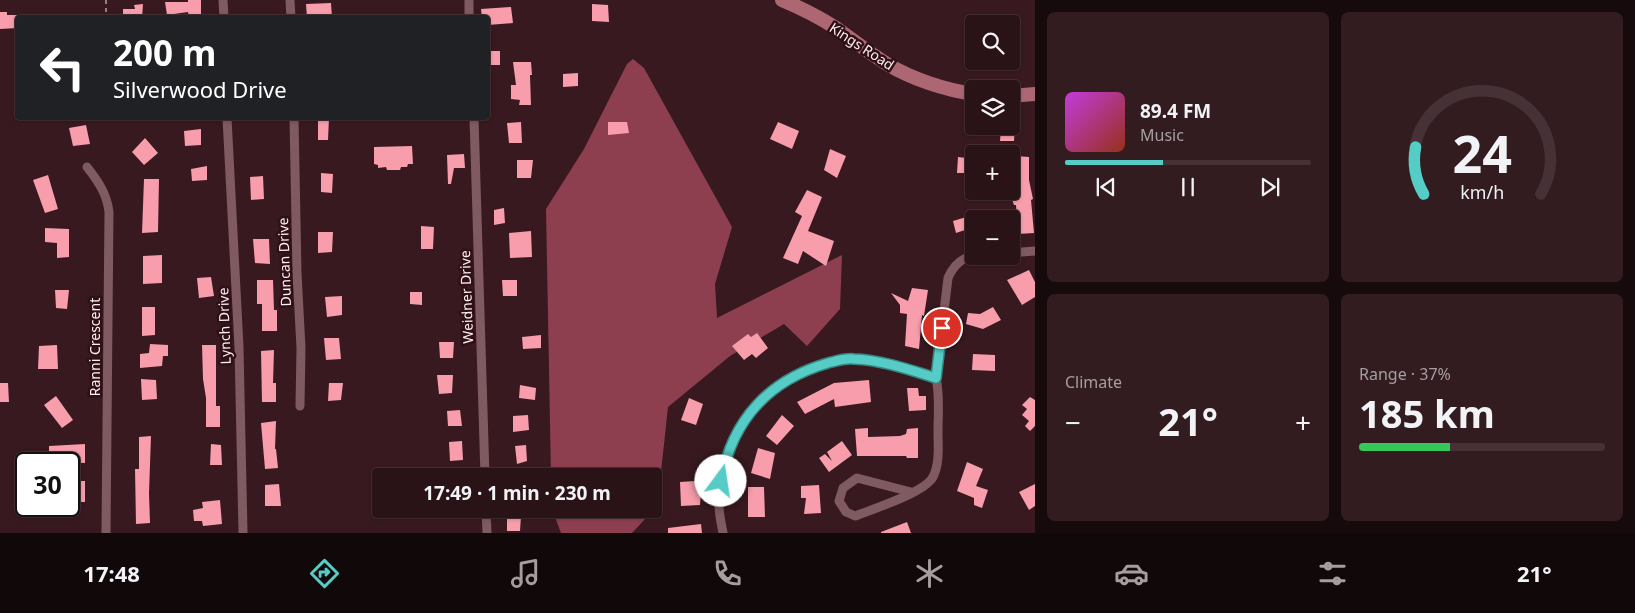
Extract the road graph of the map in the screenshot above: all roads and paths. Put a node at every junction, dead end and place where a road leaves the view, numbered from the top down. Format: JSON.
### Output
{"nodes":[{"id":1,"x":106,"y":0,"type":"edge"},
{"id":2,"x":223,"y":0,"type":"edge"},
{"id":3,"x":290,"y":0,"type":"edge"},
{"id":4,"x":468,"y":0,"type":"edge"},
{"id":5,"x":782,"y":0,"type":"edge"},
{"id":6,"x":106,"y":15,"type":"edge"},
{"id":7,"x":224,"y":15,"type":"edge"},
{"id":8,"x":291,"y":15,"type":"edge"},
{"id":9,"x":469,"y":15,"type":"edge"},
{"id":10,"x":965,"y":92,"type":"edge"},
{"id":11,"x":1035,"y":94,"type":"edge"},
{"id":12,"x":1020,"y":95,"type":"edge"},
{"id":13,"x":227,"y":120,"type":"edge"},
{"id":14,"x":294,"y":120,"type":"edge"},
{"id":15,"x":474,"y":120,"type":"edge"},
{"id":16,"x":87,"y":167,"type":"dead end"},
{"id":17,"x":1035,"y":251,"type":"edge"},
{"id":18,"x":1020,"y":252,"type":"edge"},
{"id":19,"x":965,"y":259,"type":"edge"},
{"id":20,"x":936,"y":378,"type":"junction"},
{"id":21,"x":300,"y":406,"type":"dead end"},
{"id":22,"x":485,"y":468,"type":"edge"},
{"id":23,"x":911,"y":492,"type":"junction"},
{"id":24,"x":486,"y":518,"type":"edge"},
{"id":25,"x":106,"y":533,"type":"edge"},
{"id":26,"x":243,"y":533,"type":"edge"},
{"id":27,"x":487,"y":533,"type":"edge"},
{"id":28,"x":723,"y":533,"type":"edge"}],
"edges":[{"from":1,"to":6,"type":"path"},
{"from":2,"to":7,"type":"street"},
{"from":3,"to":8,"type":"street"},
{"from":4,"to":9,"type":"street"},
{"from":5,"to":10,"type":"main road","name":"Kings Road"},
{"from":11,"to":12,"type":"main road"},
{"from":13,"to":26,"type":"street","name":"Lynch Drive"},
{"from":14,"to":21,"type":"street","name":"Duncan Drive"},
{"from":15,"to":22,"type":"street","name":"Weidner Drive"},
{"from":16,"to":25,"type":"street","name":"Ranni Crescent"},
{"from":17,"to":18,"type":"street"},
{"from":19,"to":20,"type":"street"},
{"from":20,"to":23,"type":"street"},
{"from":20,"to":28,"type":"street"},
{"from":23,"to":23,"type":"street"},
{"from":24,"to":27,"type":"street"}]}
